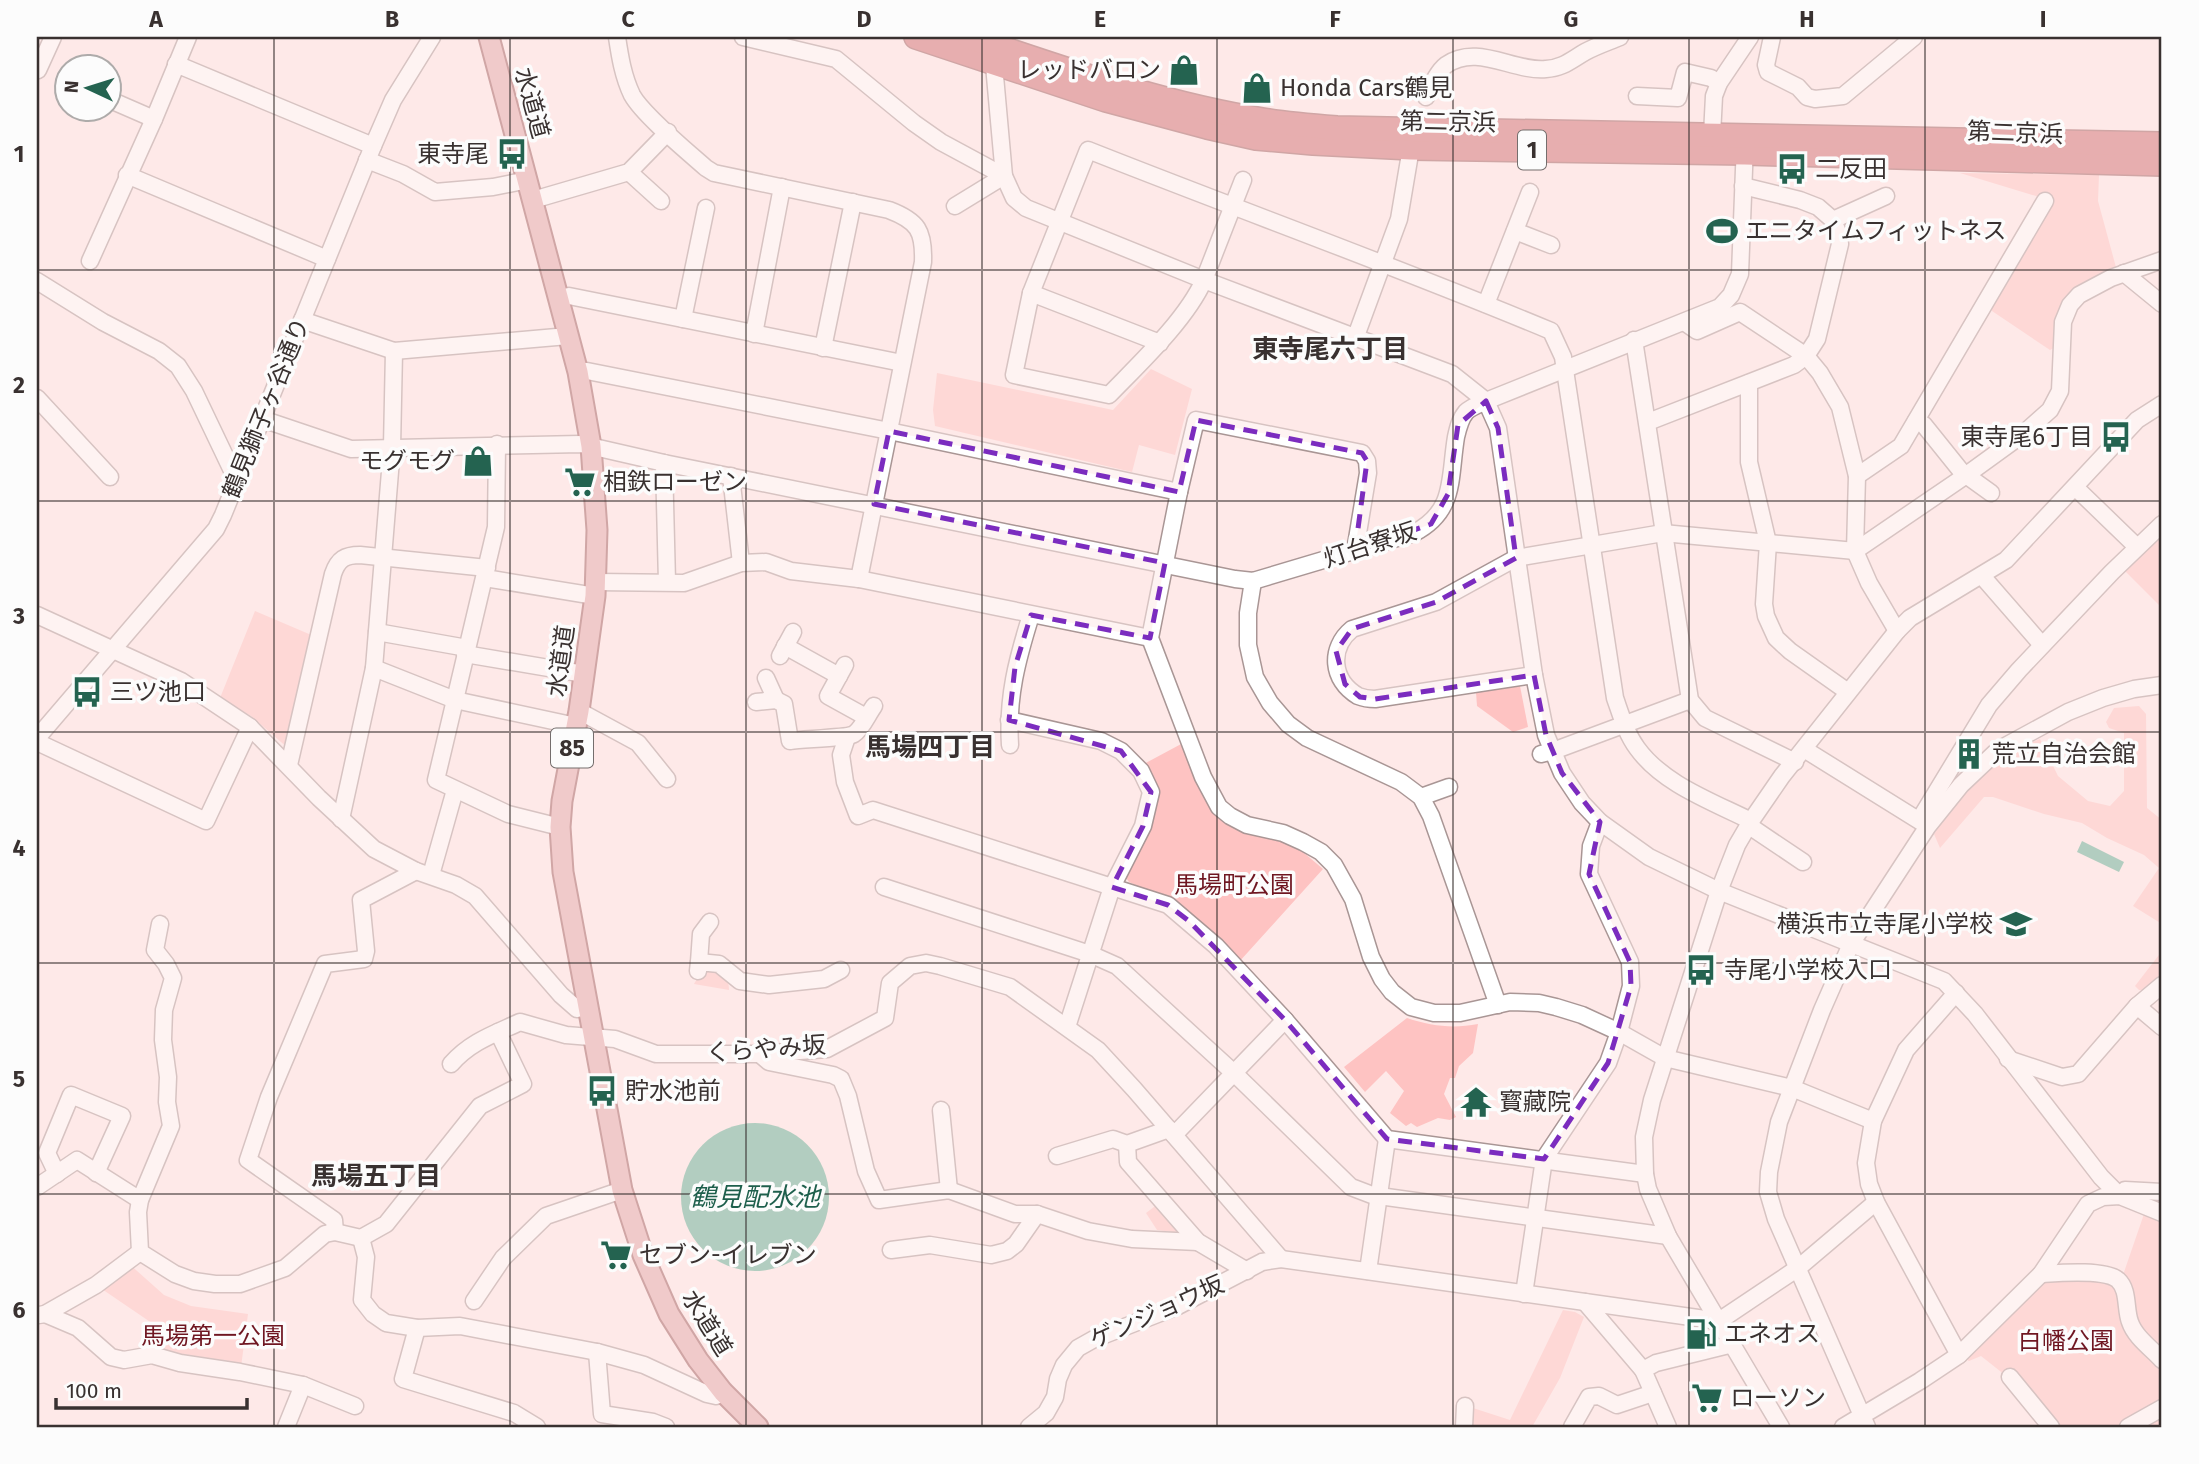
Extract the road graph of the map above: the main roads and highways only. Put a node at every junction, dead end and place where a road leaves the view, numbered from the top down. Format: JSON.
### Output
{"nodes":[{"id":1,"x":489,"y":37,"type":"edge"},
{"id":2,"x":916,"y":37,"type":"edge"},
{"id":3,"x":969,"y":37,"type":"edge"},
{"id":4,"x":992,"y":48,"type":"edge"},
{"id":5,"x":2162,"y":144,"type":"edge"},
{"id":6,"x":1745,"y":145,"type":"junction"},
{"id":7,"x":2162,"y":163,"type":"edge"},
{"id":8,"x":758,"y":1427,"type":"edge"}],
"edges":[{"from":1,"to":8,"type":"main road","name":"水道道","number":"85"},
{"from":2,"to":4,"type":"highway","name":"第二京浜","number":"1"},
{"from":3,"to":4,"type":"highway","name":"第二京浜","number":"1"},
{"from":4,"to":6,"type":"highway","name":"第二京浜","number":"1"},
{"from":4,"to":6,"type":"highway","name":"第二京浜","number":"1"},
{"from":5,"to":6,"type":"highway","name":"第二京浜","number":"1"},
{"from":6,"to":7,"type":"highway","name":"第二京浜","number":"1"}]}
